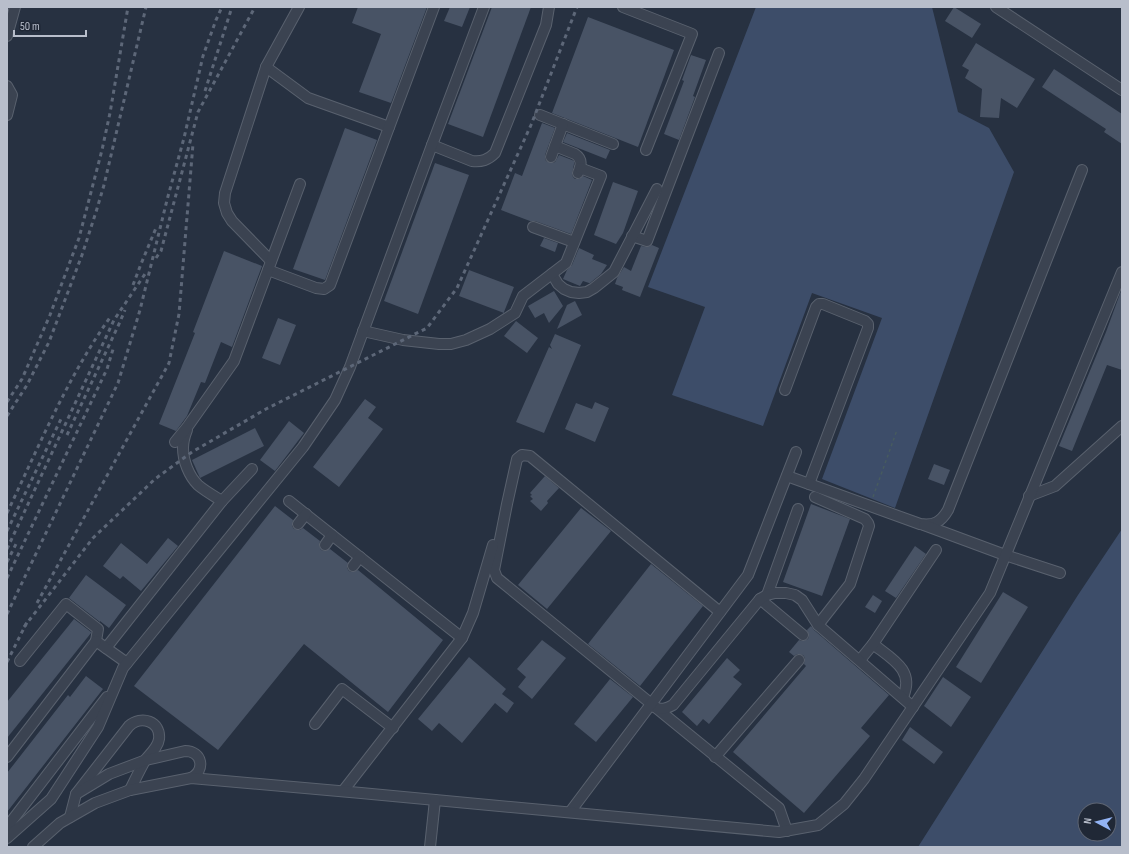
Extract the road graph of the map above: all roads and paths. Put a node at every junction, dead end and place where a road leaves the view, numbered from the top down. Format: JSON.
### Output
{"nodes":[{"id":1,"x":16,"y":7,"type":"edge"},
{"id":2,"x":299,"y":7,"type":"edge"},
{"id":3,"x":434,"y":7,"type":"edge"},
{"id":4,"x":484,"y":7,"type":"edge"},
{"id":5,"x":549,"y":7,"type":"edge"},
{"id":6,"x":623,"y":7,"type":"edge"},
{"id":7,"x":996,"y":7,"type":"edge"},
{"id":8,"x":7,"y":36,"type":"edge"},
{"id":9,"x":718,"y":53,"type":"dead end"},
{"id":10,"x":266,"y":67,"type":"junction"},
{"id":11,"x":7,"y":86,"type":"edge"},
{"id":12,"x":1122,"y":90,"type":"edge"},
{"id":13,"x":7,"y":115,"type":"edge"},
{"id":14,"x":540,"y":115,"type":"dead end"},
{"id":15,"x":564,"y":124,"type":"junction"},
{"id":16,"x":389,"y":127,"type":"junction"},
{"id":17,"x":613,"y":144,"type":"dead end"},
{"id":18,"x":432,"y":145,"type":"junction"},
{"id":19,"x":555,"y":146,"type":"junction"},
{"id":20,"x":646,"y":150,"type":"dead end"},
{"id":21,"x":551,"y":157,"type":"dead end"},
{"id":22,"x":1082,"y":170,"type":"dead end"},
{"id":23,"x":300,"y":184,"type":"dead end"},
{"id":24,"x":657,"y":188,"type":"dead end"},
{"id":25,"x":533,"y":227,"type":"dead end"},
{"id":26,"x":632,"y":236,"type":"junction"},
{"id":27,"x":574,"y":242,"type":"junction"},
{"id":28,"x":270,"y":266,"type":"junction"},
{"id":29,"x":1122,"y":272,"type":"edge"},
{"id":30,"x":552,"y":274,"type":"junction"},
{"id":31,"x":363,"y":331,"type":"junction"},
{"id":32,"x":784,"y":390,"type":"dead end"},
{"id":33,"x":188,"y":426,"type":"junction"},
{"id":34,"x":1122,"y":426,"type":"edge"},
{"id":35,"x":897,"y":430,"type":"dead end"},
{"id":36,"x":175,"y":442,"type":"dead end"},
{"id":37,"x":796,"y":452,"type":"dead end"},
{"id":38,"x":252,"y":470,"type":"dead end"},
{"id":39,"x":787,"y":476,"type":"junction"},
{"id":40,"x":809,"y":484,"type":"junction"},
{"id":41,"x":1030,"y":496,"type":"junction"},
{"id":42,"x":815,"y":497,"type":"dead end"},
{"id":43,"x":872,"y":499,"type":"dead end"},
{"id":44,"x":222,"y":501,"type":"junction"},
{"id":45,"x":289,"y":501,"type":"dead end"},
{"id":46,"x":507,"y":504,"type":"junction"},
{"id":47,"x":798,"y":508,"type":"dead end"},
{"id":48,"x":306,"y":514,"type":"junction"},
{"id":49,"x":298,"y":524,"type":"dead end"},
{"id":50,"x":920,"y":524,"type":"junction"},
{"id":51,"x":332,"y":535,"type":"junction"},
{"id":52,"x":325,"y":545,"type":"dead end"},
{"id":53,"x":936,"y":550,"type":"dead end"},
{"id":54,"x":1005,"y":555,"type":"junction"},
{"id":55,"x":360,"y":557,"type":"junction"},
{"id":56,"x":352,"y":566,"type":"dead end"},
{"id":57,"x":1060,"y":573,"type":"dead end"},
{"id":58,"x":763,"y":597,"type":"junction"},
{"id":59,"x":720,"y":612,"type":"junction"},
{"id":60,"x":818,"y":625,"type":"junction"},
{"id":61,"x":803,"y":636,"type":"dead end"},
{"id":62,"x":462,"y":638,"type":"junction"},
{"id":63,"x":96,"y":641,"type":"junction"},
{"id":64,"x":873,"y":644,"type":"junction"},
{"id":65,"x":106,"y":648,"type":"junction"},
{"id":66,"x":799,"y":660,"type":"dead end"},
{"id":67,"x":860,"y":660,"type":"junction"},
{"id":68,"x":20,"y":661,"type":"dead end"},
{"id":69,"x":127,"y":663,"type":"junction"},
{"id":70,"x":116,"y":686,"type":"junction"},
{"id":71,"x":903,"y":697,"type":"junction"},
{"id":72,"x":651,"y":704,"type":"junction"},
{"id":73,"x":914,"y":707,"type":"junction"},
{"id":74,"x":315,"y":724,"type":"dead end"},
{"id":75,"x":392,"y":728,"type":"junction"},
{"id":76,"x":7,"y":757,"type":"edge"},
{"id":77,"x":715,"y":757,"type":"junction"},
{"id":78,"x":146,"y":760,"type":"junction"},
{"id":79,"x":191,"y":778,"type":"junction"},
{"id":80,"x":130,"y":790,"type":"junction"},
{"id":81,"x":343,"y":791,"type":"junction"},
{"id":82,"x":76,"y":794,"type":"junction"},
{"id":83,"x":435,"y":800,"type":"junction"},
{"id":84,"x":570,"y":812,"type":"junction"},
{"id":85,"x":70,"y":817,"type":"junction"},
{"id":86,"x":7,"y":827,"type":"edge"},
{"id":87,"x":787,"y":831,"type":"junction"},
{"id":88,"x":7,"y":838,"type":"edge"},
{"id":89,"x":33,"y":847,"type":"edge"},
{"id":90,"x":430,"y":847,"type":"edge"}],
"edges":[{"from":1,"to":8,"type":"lane"},
{"from":2,"to":10,"type":"lane"},
{"from":3,"to":16,"type":"lane"},
{"from":4,"to":18,"type":"lane"},
{"from":5,"to":18,"type":"lane"},
{"from":6,"to":20,"type":"lane"},
{"from":7,"to":12,"type":"lane"},
{"from":9,"to":26,"type":"lane"},
{"from":10,"to":16,"type":"lane"},
{"from":10,"to":28,"type":"lane"},
{"from":11,"to":13,"type":"lane"},
{"from":14,"to":15,"type":"lane"},
{"from":15,"to":17,"type":"lane"},
{"from":15,"to":19,"type":"lane"},
{"from":16,"to":28,"type":"lane"},
{"from":18,"to":31,"type":"lane"},
{"from":19,"to":21,"type":"lane"},
{"from":19,"to":27,"type":"lane"},
{"from":22,"to":50,"type":"lane"},
{"from":23,"to":28,"type":"lane"},
{"from":24,"to":26,"type":"lane"},
{"from":25,"to":27,"type":"lane"},
{"from":26,"to":30,"type":"lane"},
{"from":27,"to":30,"type":"lane"},
{"from":28,"to":33,"type":"lane"},
{"from":29,"to":41,"type":"lane"},
{"from":30,"to":31,"type":"lane"},
{"from":31,"to":69,"type":"lane"},
{"from":32,"to":40,"type":"lane"},
{"from":33,"to":36,"type":"lane"},
{"from":33,"to":44,"type":"lane"},
{"from":34,"to":41,"type":"lane"},
{"from":35,"to":43,"type":"path"},
{"from":37,"to":39,"type":"lane"},
{"from":38,"to":44,"type":"lane"},
{"from":39,"to":40,"type":"lane"},
{"from":39,"to":59,"type":"lane"},
{"from":40,"to":50,"type":"lane"},
{"from":41,"to":54,"type":"lane"},
{"from":42,"to":60,"type":"lane"},
{"from":44,"to":65,"type":"lane"},
{"from":45,"to":48,"type":"lane"},
{"from":46,"to":59,"type":"lane"},
{"from":46,"to":62,"type":"lane"},
{"from":46,"to":72,"type":"lane"},
{"from":47,"to":58,"type":"lane"},
{"from":48,"to":49,"type":"lane"},
{"from":48,"to":51,"type":"lane"},
{"from":50,"to":54,"type":"lane"},
{"from":51,"to":52,"type":"lane"},
{"from":51,"to":55,"type":"lane"},
{"from":53,"to":64,"type":"lane"},
{"from":54,"to":57,"type":"lane"},
{"from":54,"to":73,"type":"lane"},
{"from":55,"to":56,"type":"lane"},
{"from":55,"to":62,"type":"lane"},
{"from":58,"to":60,"type":"lane"},
{"from":58,"to":61,"type":"lane"},
{"from":58,"to":72,"type":"lane"},
{"from":59,"to":72,"type":"lane"},
{"from":60,"to":67,"type":"lane"},
{"from":62,"to":75,"type":"lane"},
{"from":63,"to":65,"type":"lane"},
{"from":63,"to":68,"type":"lane"},
{"from":63,"to":76,"type":"lane"},
{"from":64,"to":67,"type":"lane"},
{"from":64,"to":71,"type":"lane"},
{"from":65,"to":69,"type":"lane"},
{"from":66,"to":77,"type":"lane"},
{"from":67,"to":71,"type":"lane"},
{"from":69,"to":70,"type":"lane"},
{"from":70,"to":86,"type":"lane"},
{"from":70,"to":88,"type":"lane"},
{"from":71,"to":73,"type":"lane"},
{"from":72,"to":77,"type":"lane"},
{"from":72,"to":84,"type":"lane"},
{"from":73,"to":87,"type":"lane"},
{"from":74,"to":75,"type":"lane"},
{"from":75,"to":81,"type":"lane"},
{"from":77,"to":87,"type":"lane"},
{"from":78,"to":79,"type":"lane"},
{"from":78,"to":80,"type":"lane"},
{"from":78,"to":82,"type":"lane"},
{"from":78,"to":82,"type":"lane"},
{"from":79,"to":80,"type":"lane"},
{"from":79,"to":81,"type":"lane"},
{"from":80,"to":85,"type":"lane"},
{"from":81,"to":83,"type":"lane"},
{"from":82,"to":85,"type":"lane"},
{"from":83,"to":84,"type":"lane"},
{"from":83,"to":90,"type":"lane"},
{"from":84,"to":87,"type":"lane"},
{"from":85,"to":89,"type":"lane"}]}
